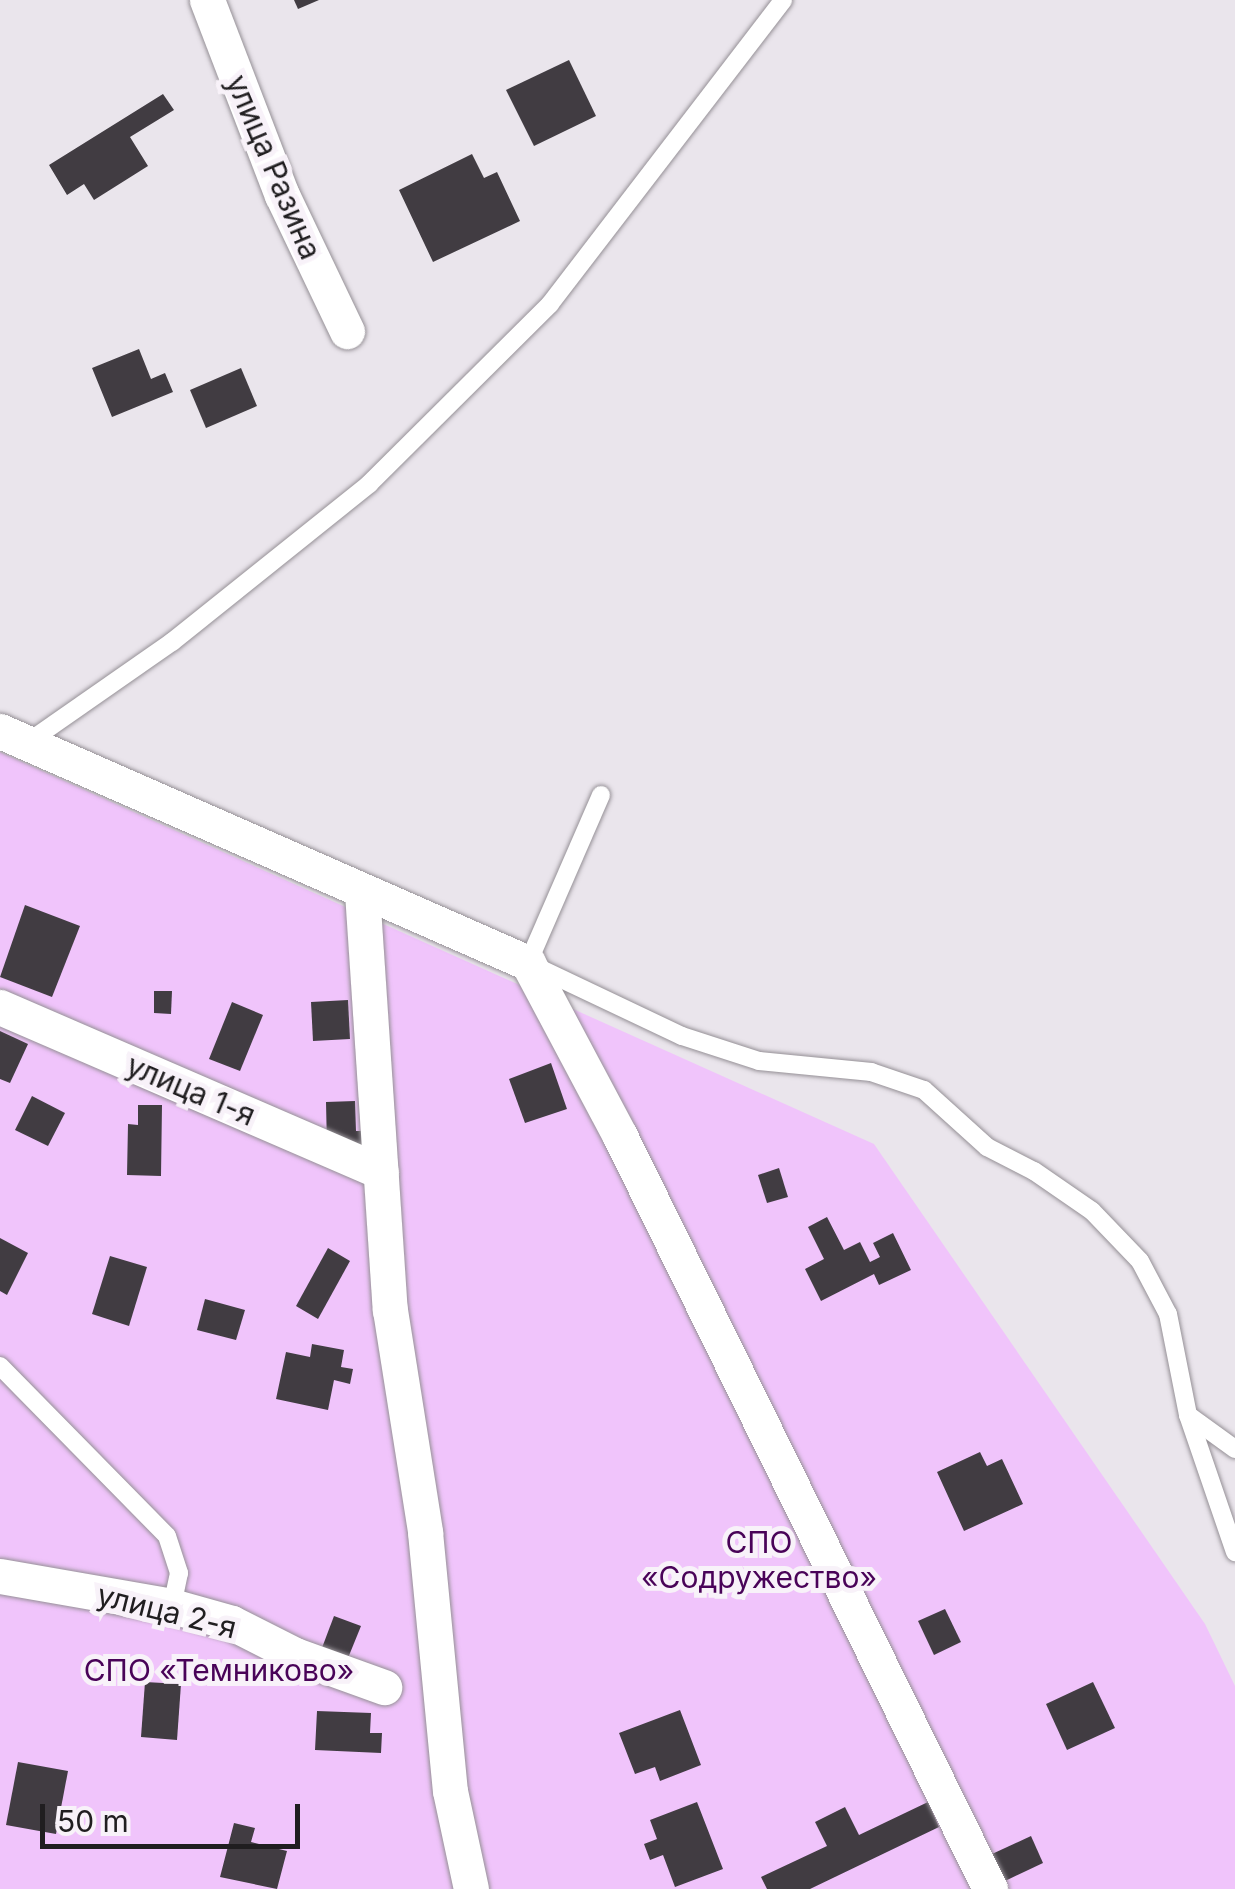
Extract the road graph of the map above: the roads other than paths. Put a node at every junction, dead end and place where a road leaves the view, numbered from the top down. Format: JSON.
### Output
{"nodes":[{"id":1,"x":206,"y":0,"type":"edge"},
{"id":2,"x":782,"y":0,"type":"edge"},
{"id":3,"x":347,"y":331,"type":"dead end"},
{"id":4,"x":13,"y":737,"type":"edge"},
{"id":5,"x":601,"y":795,"type":"dead end"},
{"id":6,"x":362,"y":892,"type":"junction"},
{"id":7,"x":528,"y":963,"type":"junction"},
{"id":8,"x":0,"y":1007,"type":"edge"},
{"id":9,"x":381,"y":1172,"type":"junction"},
{"id":10,"x":0,"y":1366,"type":"edge"},
{"id":11,"x":1188,"y":1416,"type":"junction"},
{"id":12,"x":1235,"y":1449,"type":"edge"},
{"id":13,"x":1235,"y":1552,"type":"edge"},
{"id":14,"x":0,"y":1576,"type":"edge"},
{"id":15,"x":172,"y":1606,"type":"junction"},
{"id":16,"x":384,"y":1688,"type":"dead end"},
{"id":17,"x":470,"y":1889,"type":"edge"},
{"id":18,"x":990,"y":1889,"type":"edge"}],
"edges":[{"from":1,"to":3,"type":"street","name":"улица Разина"},
{"from":2,"to":4,"type":"lane"},
{"from":4,"to":6,"type":"street"},
{"from":5,"to":7,"type":"lane"},
{"from":6,"to":7,"type":"street"},
{"from":6,"to":9,"type":"street"},
{"from":7,"to":11,"type":"lane"},
{"from":7,"to":18,"type":"street"},
{"from":8,"to":9,"type":"street","name":"улица 1-я"},
{"from":9,"to":17,"type":"street"},
{"from":10,"to":15,"type":"lane"},
{"from":11,"to":12,"type":"lane"},
{"from":11,"to":13,"type":"lane"},
{"from":14,"to":15,"type":"street","name":"улица 2-я"},
{"from":15,"to":16,"type":"street","name":"улица 2-я"}]}
